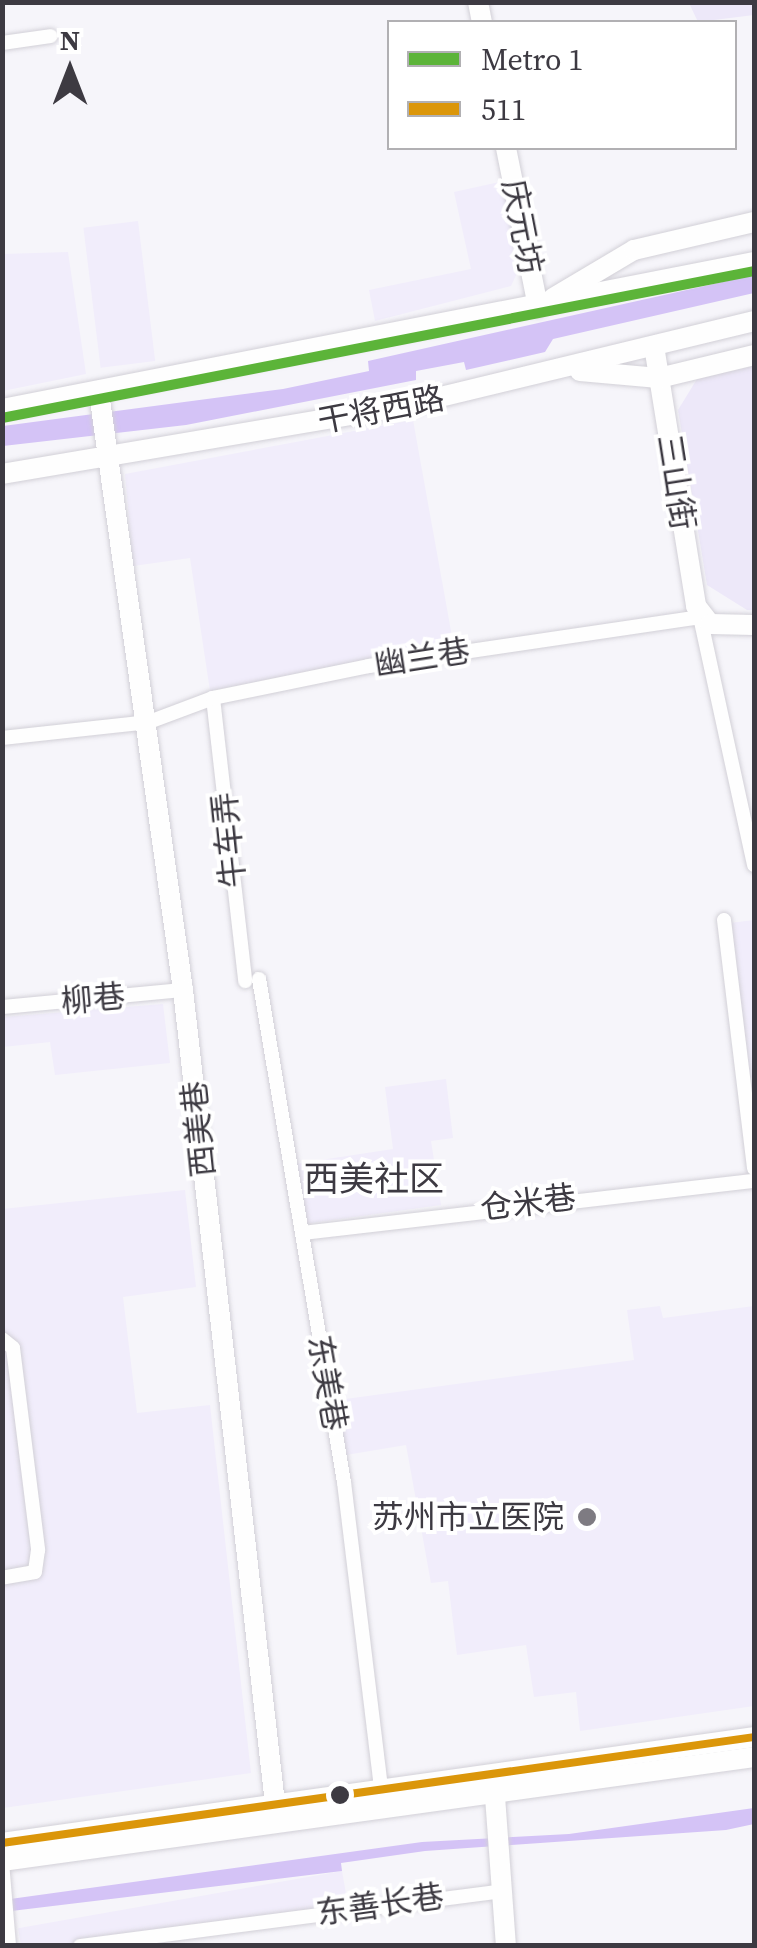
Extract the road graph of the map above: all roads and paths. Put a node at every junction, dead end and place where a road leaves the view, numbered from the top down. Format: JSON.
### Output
{"nodes":[{"id":1,"x":51,"y":36,"type":"dead end"},
{"id":2,"x":2,"y":42,"type":"edge"},
{"id":3,"x":506,"y":150,"type":"edge"},
{"id":4,"x":754,"y":222,"type":"edge"},
{"id":5,"x":634,"y":250,"type":"junction"},
{"id":6,"x":754,"y":262,"type":"edge"},
{"id":7,"x":641,"y":286,"type":"junction"},
{"id":8,"x":538,"y":306,"type":"junction"},
{"id":9,"x":754,"y":321,"type":"edge"},
{"id":10,"x":654,"y":346,"type":"junction"},
{"id":11,"x":754,"y":355,"type":"edge"},
{"id":12,"x":563,"y":370,"type":"junction"},
{"id":13,"x":659,"y":378,"type":"junction"},
{"id":14,"x":100,"y":400,"type":"junction"},
{"id":15,"x":2,"y":408,"type":"edge"},
{"id":16,"x":109,"y":447,"type":"junction"},
{"id":17,"x":2,"y":474,"type":"edge"},
{"id":18,"x":700,"y":616,"type":"junction"},
{"id":19,"x":754,"y":624,"type":"edge"},
{"id":20,"x":213,"y":698,"type":"junction"},
{"id":21,"x":149,"y":722,"type":"junction"},
{"id":22,"x":2,"y":738,"type":"edge"},
{"id":23,"x":754,"y":865,"type":"edge"},
{"id":24,"x":724,"y":920,"type":"dead end"},
{"id":25,"x":252,"y":980,"type":"joint"},
{"id":26,"x":184,"y":990,"type":"junction"},
{"id":27,"x":2,"y":1007,"type":"edge"},
{"id":28,"x":754,"y":1168,"type":"edge"},
{"id":29,"x":754,"y":1181,"type":"edge"},
{"id":30,"x":303,"y":1233,"type":"junction"},
{"id":31,"x":2,"y":1339,"type":"edge"},
{"id":32,"x":2,"y":1578,"type":"edge"},
{"id":33,"x":754,"y":1737,"type":"edge"},
{"id":34,"x":754,"y":1757,"type":"edge"},
{"id":35,"x":494,"y":1784,"type":"junction"},
{"id":36,"x":381,"y":1789,"type":"junction"},
{"id":37,"x":275,"y":1804,"type":"junction"},
{"id":38,"x":2,"y":1842,"type":"edge"},
{"id":39,"x":2,"y":1862,"type":"edge"},
{"id":40,"x":503,"y":1891,"type":"junction"},
{"id":41,"x":136,"y":1942,"type":"edge"},
{"id":42,"x":9,"y":1946,"type":"edge"},
{"id":43,"x":80,"y":1946,"type":"edge"},
{"id":44,"x":506,"y":1946,"type":"edge"}],
"edges":[{"from":1,"to":2,"type":"street"},
{"from":3,"to":8,"type":"main road","name":"庆元坊"},
{"from":4,"to":5,"type":"main road"},
{"from":5,"to":7,"type":"main road"},
{"from":5,"to":8,"type":"main road"},
{"from":6,"to":7,"type":"main road","name":"干将西路"},
{"from":7,"to":8,"type":"main road","name":"干将西路"},
{"from":8,"to":14,"type":"main road","name":"干将西路"},
{"from":9,"to":10,"type":"main road","name":"干将西路"},
{"from":10,"to":12,"type":"main road","name":"干将西路"},
{"from":10,"to":13,"type":"main road","name":"三山街"},
{"from":11,"to":13,"type":"main road"},
{"from":12,"to":13,"type":"main road"},
{"from":12,"to":16,"type":"main road","name":"干将西路"},
{"from":13,"to":18,"type":"main road","name":"三山街"},
{"from":14,"to":15,"type":"main road","name":"干将西路"},
{"from":14,"to":16,"type":"main road","name":"西美巷"},
{"from":16,"to":17,"type":"main road","name":"干将西路"},
{"from":16,"to":21,"type":"main road","name":"西美巷"},
{"from":18,"to":19,"type":"main road"},
{"from":18,"to":20,"type":"street","name":"幽兰巷"},
{"from":18,"to":23,"type":"street"},
{"from":20,"to":21,"type":"street","name":"幽兰巷"},
{"from":20,"to":25,"type":"street","name":"牛车弄"},
{"from":21,"to":22,"type":"street","name":"幽兰巷"},
{"from":21,"to":26,"type":"main road","name":"西美巷"},
{"from":24,"to":28,"type":"street"},
{"from":25,"to":30,"type":"street","name":"东美巷"},
{"from":26,"to":27,"type":"street","name":"柳巷"},
{"from":26,"to":37,"type":"main road","name":"西美巷"},
{"from":29,"to":30,"type":"street","name":"仓米巷"},
{"from":30,"to":36,"type":"street","name":"东美巷"},
{"from":31,"to":32,"type":"street"},
{"from":33,"to":35,"type":"main road"},
{"from":34,"to":35,"type":"main road"},
{"from":35,"to":36,"type":"main road"},
{"from":35,"to":39,"type":"main road"},
{"from":35,"to":40,"type":"main road"},
{"from":36,"to":37,"type":"main road"},
{"from":37,"to":38,"type":"main road"},
{"from":39,"to":42,"type":"street"},
{"from":40,"to":41,"type":"street","name":"东善长巷"},
{"from":40,"to":44,"type":"main road"},
{"from":41,"to":43,"type":"street","name":"东善长巷"}]}
